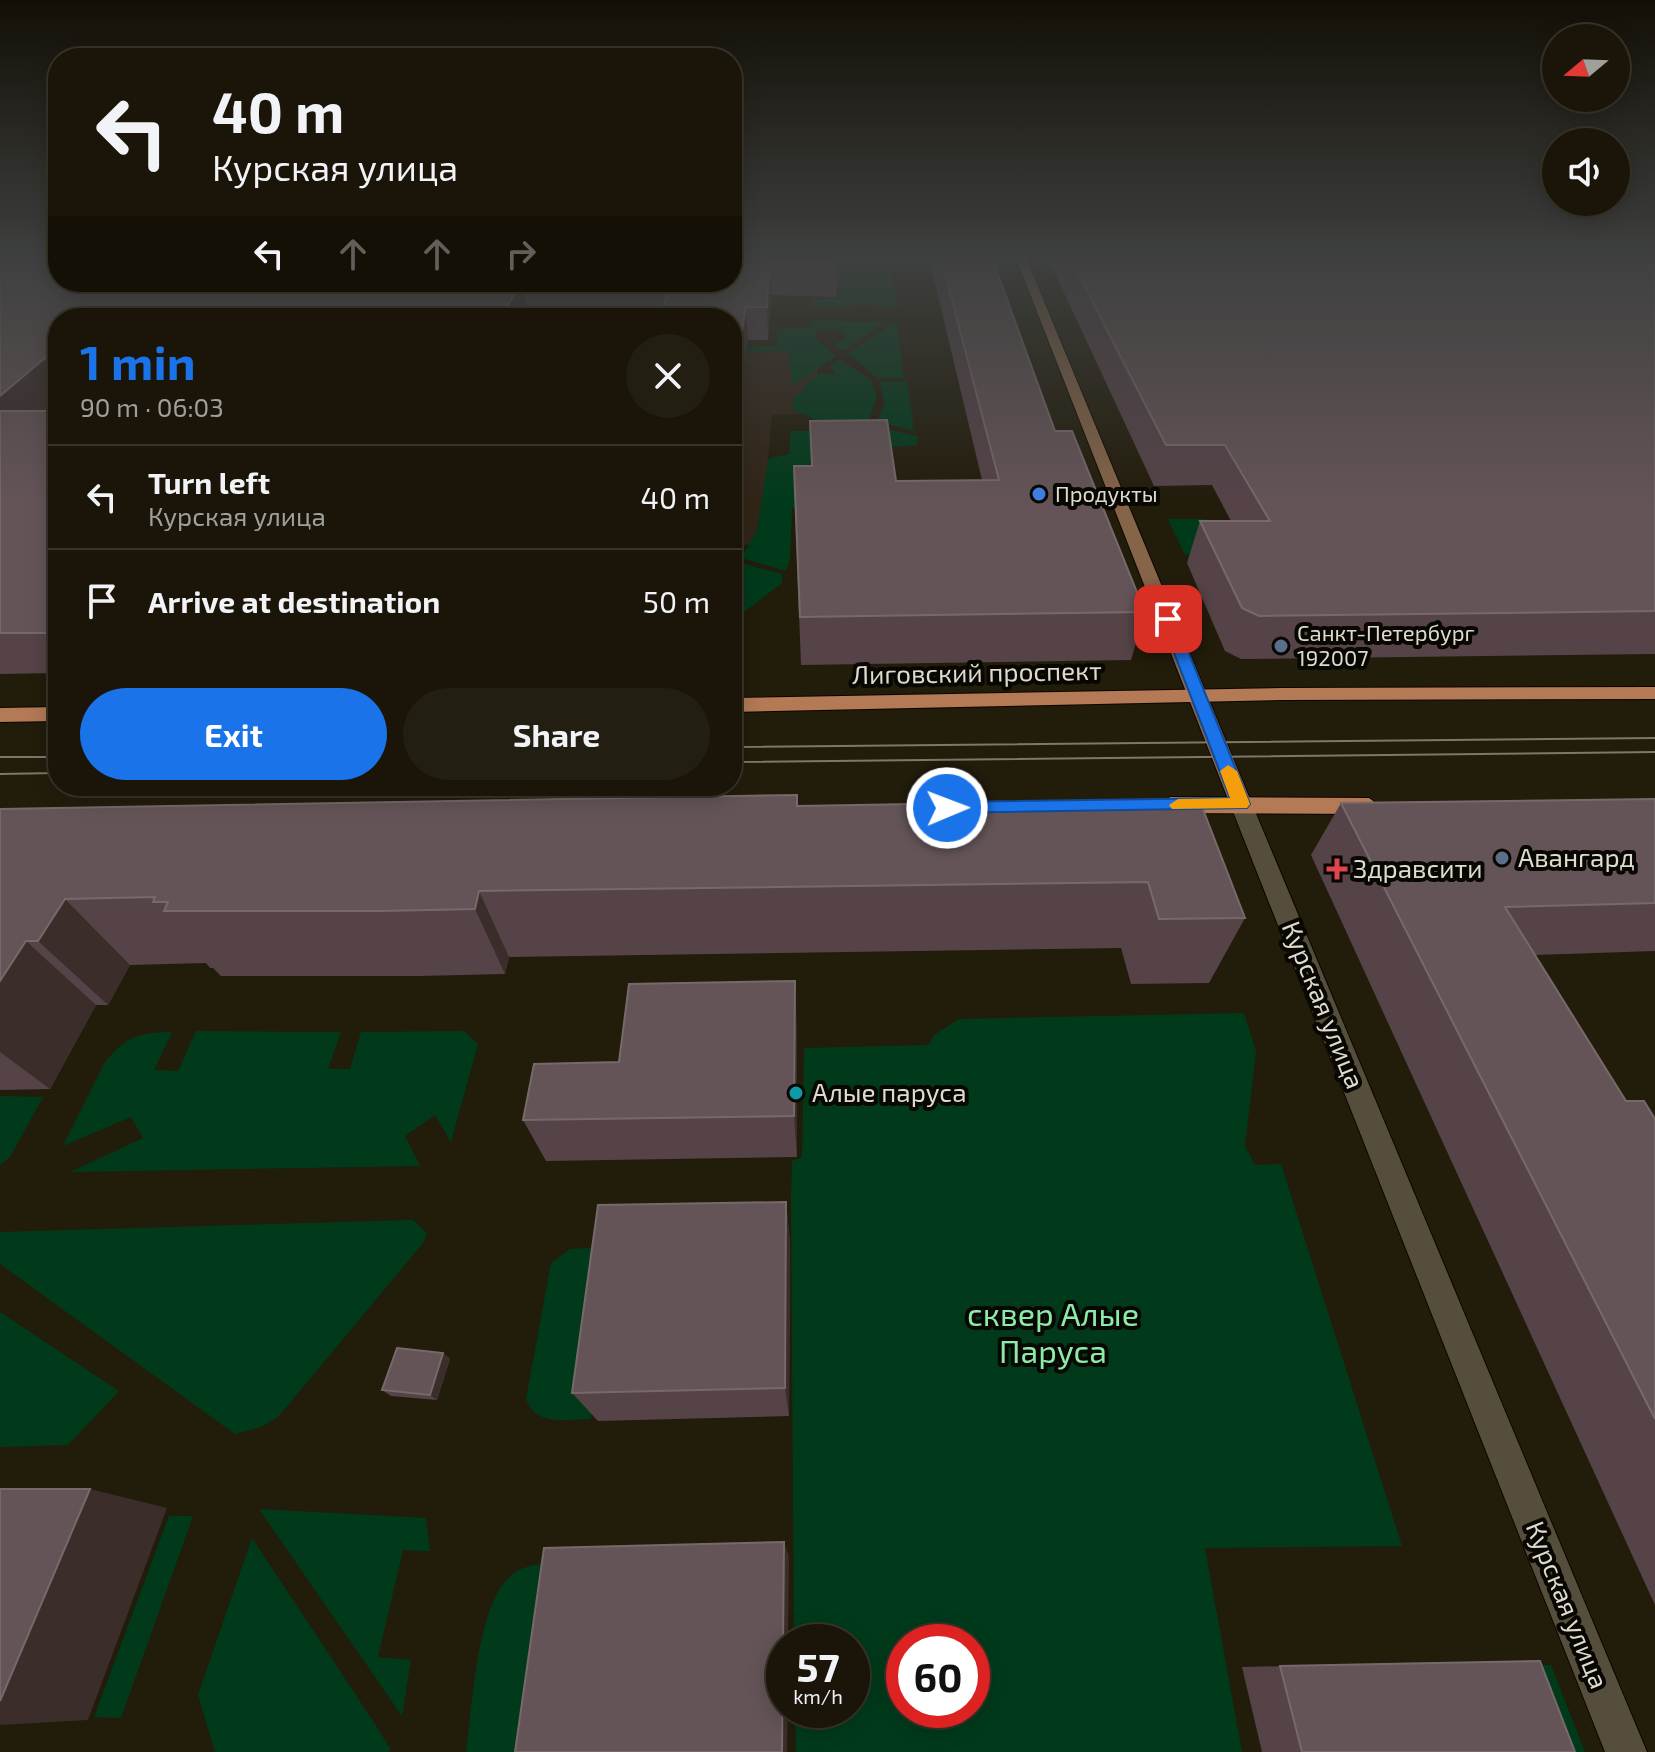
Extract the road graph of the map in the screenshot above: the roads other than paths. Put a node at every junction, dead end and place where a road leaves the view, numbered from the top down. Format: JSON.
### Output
{"nodes":[{"id":1,"x":1054,"y":340,"type":"edge"},
{"id":2,"x":1655,"y":693,"type":"edge"},
{"id":3,"x":1198,"y":696,"type":"junction"},
{"id":4,"x":742,"y":705,"type":"edge"},
{"id":5,"x":48,"y":714,"type":"edge"},
{"id":6,"x":0,"y":715,"type":"edge"},
{"id":7,"x":1241,"y":804,"type":"junction"},
{"id":8,"x":1146,"y":805,"type":"edge"},
{"id":9,"x":1384,"y":806,"type":"edge"},
{"id":10,"x":1626,"y":1752,"type":"edge"}],
"edges":[{"from":1,"to":3,"type":"street","name":"Курская улица"},
{"from":2,"to":3,"type":"main road","name":"Лиговский проспект"},
{"from":3,"to":4,"type":"main road","name":"Лиговский проспект"},
{"from":3,"to":7,"type":"street","name":"Курская улица"},
{"from":5,"to":6,"type":"main road"},
{"from":7,"to":8,"type":"main road"},
{"from":7,"to":9,"type":"main road"},
{"from":7,"to":10,"type":"street","name":"Курская улица"}]}
